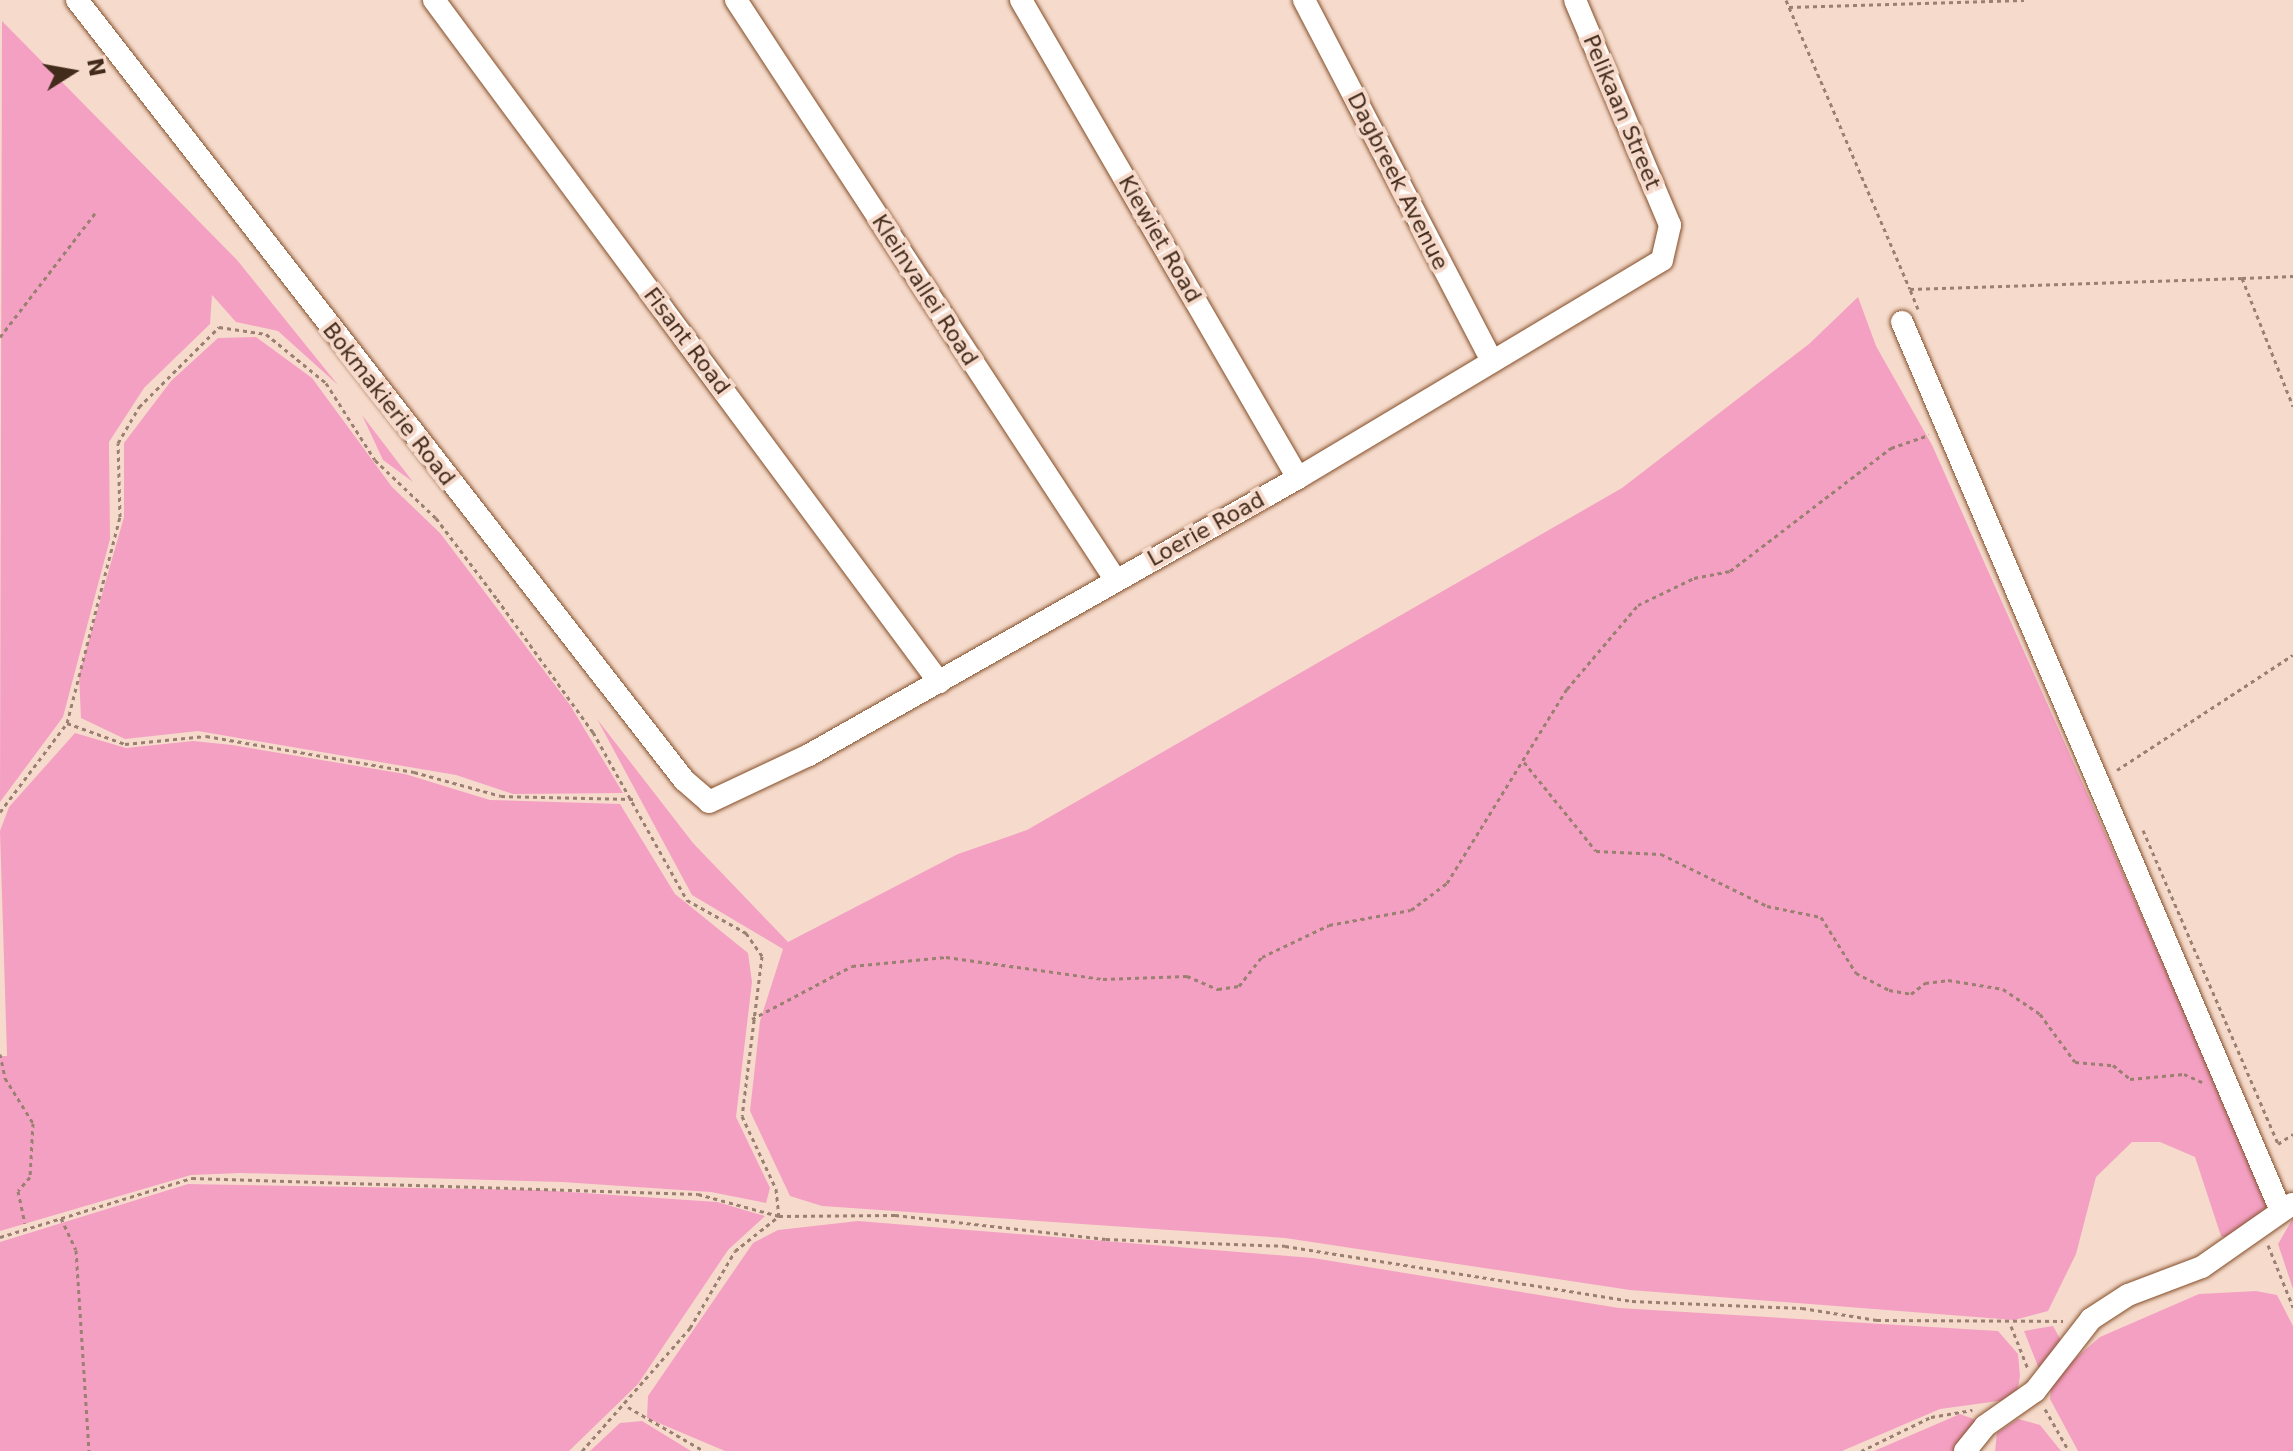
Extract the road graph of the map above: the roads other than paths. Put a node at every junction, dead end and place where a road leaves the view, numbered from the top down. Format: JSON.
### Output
{"nodes":[{"id":1,"x":77,"y":0,"type":"edge"},
{"id":2,"x":434,"y":0,"type":"edge"},
{"id":3,"x":736,"y":0,"type":"edge"},
{"id":4,"x":1021,"y":0,"type":"edge"},
{"id":5,"x":1304,"y":0,"type":"edge"},
{"id":6,"x":1575,"y":0,"type":"edge"},
{"id":7,"x":1670,"y":225,"type":"joint"},
{"id":8,"x":1912,"y":320,"type":"road end"},
{"id":9,"x":1492,"y":361,"type":"junction"},
{"id":10,"x":1298,"y":478,"type":"junction"},
{"id":11,"x":1115,"y":579,"type":"junction"},
{"id":12,"x":939,"y":682,"type":"junction"},
{"id":13,"x":709,"y":802,"type":"joint"},
{"id":14,"x":2287,"y":1207,"type":"edge"},
{"id":15,"x":1965,"y":1451,"type":"edge"}],
"edges":[{"from":1,"to":13,"type":"street","name":"Bokmakierie Road"},
{"from":2,"to":12,"type":"street","name":"Fisant Road"},
{"from":3,"to":11,"type":"street","name":"Kleinvallei Road"},
{"from":4,"to":10,"type":"street","name":"Kiewiet Road"},
{"from":5,"to":9,"type":"street","name":"Dagbreek Avenue"},
{"from":6,"to":7,"type":"street","name":"Pelikaan Street"},
{"from":7,"to":9,"type":"street","name":"Loerie Road"},
{"from":8,"to":14,"type":"street"},
{"from":9,"to":10,"type":"street","name":"Loerie Road"},
{"from":10,"to":11,"type":"street","name":"Loerie Road"},
{"from":11,"to":12,"type":"street","name":"Loerie Road"},
{"from":12,"to":13,"type":"street","name":"Loerie Road"},
{"from":14,"to":15,"type":"street"}]}
